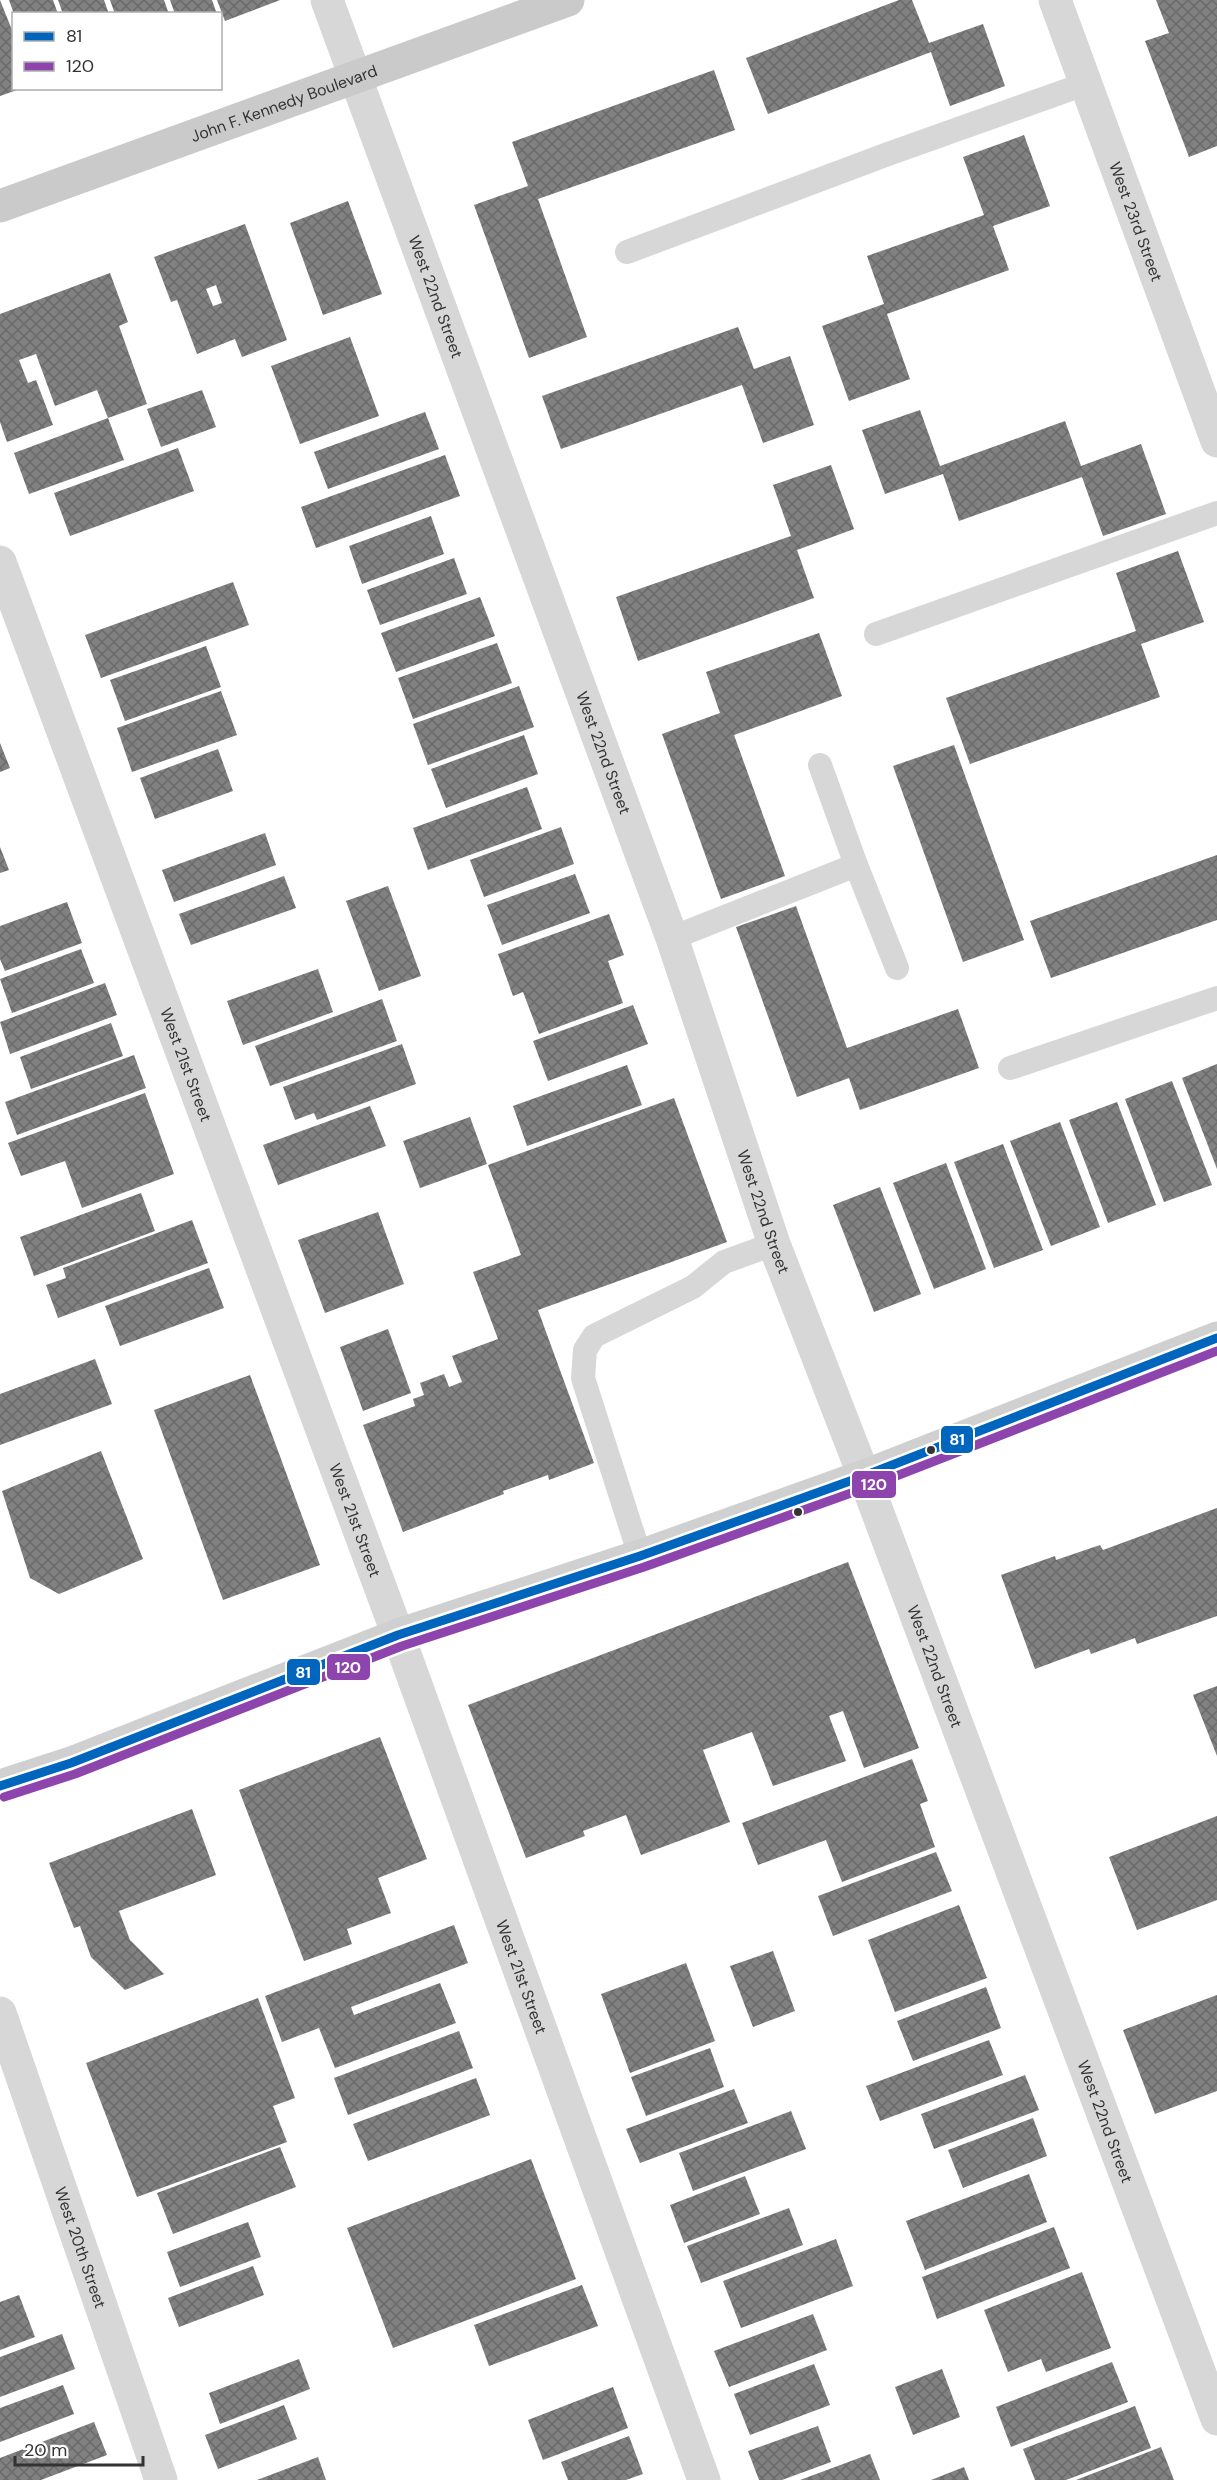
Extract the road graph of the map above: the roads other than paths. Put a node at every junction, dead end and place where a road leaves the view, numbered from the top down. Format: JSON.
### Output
{"nodes":[{"id":1,"x":327,"y":0,"type":"edge"},
{"id":2,"x":568,"y":0,"type":"edge"},
{"id":3,"x":1055,"y":0,"type":"edge"},
{"id":4,"x":356,"y":76,"type":"junction"},
{"id":5,"x":1085,"y":84,"type":"junction"},
{"id":6,"x":0,"y":206,"type":"edge"},
{"id":7,"x":627,"y":252,"type":"dead end"},
{"id":8,"x":1217,"y":441,"type":"edge"},
{"id":9,"x":1217,"y":513,"type":"edge"},
{"id":10,"x":0,"y":562,"type":"edge"},
{"id":11,"x":876,"y":634,"type":"dead end"},
{"id":12,"x":820,"y":765,"type":"dead end"},
{"id":13,"x":855,"y":866,"type":"junction"},
{"id":14,"x":672,"y":938,"type":"junction"},
{"id":15,"x":897,"y":968,"type":"dead end"},
{"id":16,"x":1217,"y":998,"type":"edge"},
{"id":17,"x":1010,"y":1068,"type":"dead end"},
{"id":18,"x":774,"y":1244,"type":"junction"},
{"id":19,"x":1217,"y":1338,"type":"edge"},
{"id":20,"x":864,"y":1476,"type":"junction"},
{"id":21,"x":640,"y":1556,"type":"junction"},
{"id":22,"x":399,"y":1635,"type":"junction"},
{"id":23,"x":0,"y":1786,"type":"edge"},
{"id":24,"x":0,"y":2013,"type":"edge"},
{"id":25,"x":1217,"y":2419,"type":"edge"},
{"id":26,"x":160,"y":2480,"type":"edge"},
{"id":27,"x":704,"y":2480,"type":"edge"}],
"edges":[{"from":1,"to":4,"type":"street","name":"West 22nd Street"},
{"from":2,"to":4,"type":"main road","name":"John F. Kennedy Boulevard"},
{"from":3,"to":5,"type":"street","name":"West 23rd Street"},
{"from":4,"to":6,"type":"main road","name":"John F. Kennedy Boulevard"},
{"from":4,"to":14,"type":"street","name":"West 22nd Street"},
{"from":5,"to":7,"type":"lane"},
{"from":5,"to":8,"type":"street","name":"West 23rd Street"},
{"from":9,"to":11,"type":"lane"},
{"from":10,"to":22,"type":"street","name":"West 21st Street"},
{"from":12,"to":13,"type":"lane"},
{"from":13,"to":14,"type":"lane"},
{"from":13,"to":15,"type":"lane"},
{"from":14,"to":18,"type":"street","name":"West 22nd Street"},
{"from":16,"to":17,"type":"lane"},
{"from":18,"to":20,"type":"street","name":"West 22nd Street"},
{"from":18,"to":21,"type":"lane"},
{"from":19,"to":20,"type":"main road"},
{"from":20,"to":21,"type":"main road"},
{"from":20,"to":25,"type":"street","name":"West 22nd Street"},
{"from":21,"to":22,"type":"main road"},
{"from":22,"to":23,"type":"main road"},
{"from":22,"to":27,"type":"street","name":"West 21st Street"},
{"from":24,"to":26,"type":"street","name":"West 20th Street"}]}
